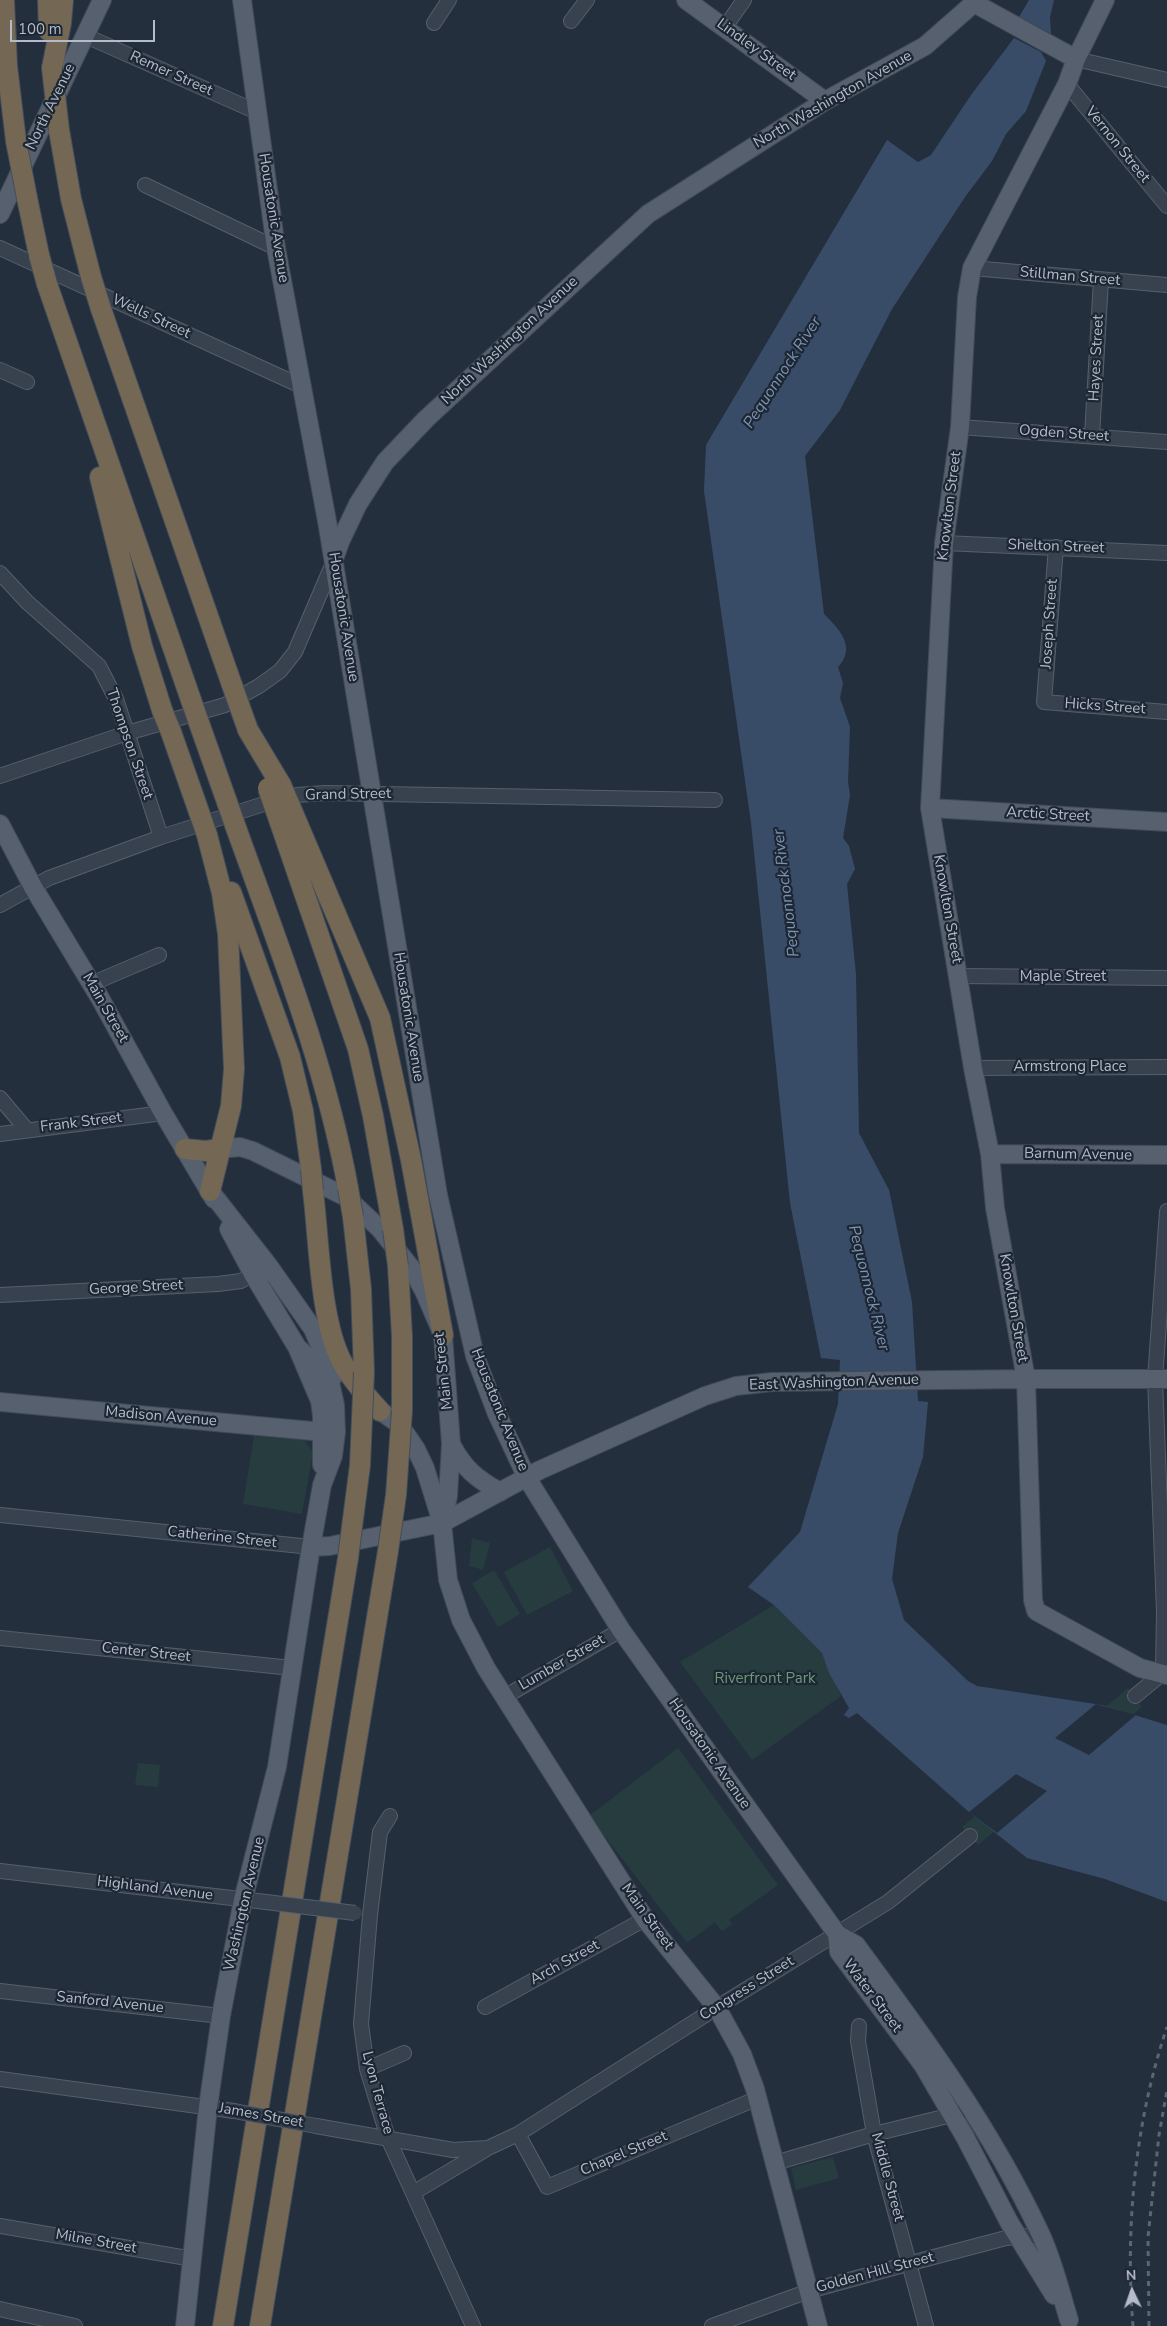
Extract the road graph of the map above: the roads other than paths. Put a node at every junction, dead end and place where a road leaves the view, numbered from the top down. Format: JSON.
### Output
{"nodes":[{"id":1,"x":4,"y":0,"type":"edge"},
{"id":2,"x":48,"y":0,"type":"edge"},
{"id":3,"x":62,"y":0,"type":"edge"},
{"id":4,"x":102,"y":0,"type":"edge"},
{"id":5,"x":242,"y":0,"type":"edge"},
{"id":6,"x":449,"y":0,"type":"edge"},
{"id":7,"x":587,"y":0,"type":"edge"},
{"id":8,"x":686,"y":0,"type":"edge"},
{"id":9,"x":744,"y":0,"type":"edge"},
{"id":10,"x":1105,"y":0,"type":"edge"},
{"id":11,"x":976,"y":4,"type":"edge"},
{"id":12,"x":571,"y":21,"type":"dead end"},
{"id":13,"x":434,"y":23,"type":"dead end"},
{"id":14,"x":726,"y":27,"type":"junction"},
{"id":15,"x":86,"y":36,"type":"junction"},
{"id":16,"x":1070,"y":56,"type":"junction"},
{"id":17,"x":52,"y":68,"type":"junction"},
{"id":18,"x":1167,"y":80,"type":"edge"},
{"id":19,"x":1067,"y":84,"type":"junction"},
{"id":20,"x":0,"y":89,"type":"edge"},
{"id":21,"x":825,"y":101,"type":"junction"},
{"id":22,"x":257,"y":112,"type":"junction"},
{"id":23,"x":16,"y":141,"type":"junction"},
{"id":24,"x":145,"y":185,"type":"dead end"},
{"id":25,"x":1167,"y":206,"type":"edge"},
{"id":26,"x":0,"y":214,"type":"edge"},
{"id":27,"x":0,"y":248,"type":"edge"},
{"id":28,"x":276,"y":248,"type":"junction"},
{"id":29,"x":972,"y":268,"type":"junction"},
{"id":30,"x":1101,"y":280,"type":"junction"},
{"id":31,"x":1167,"y":285,"type":"edge"},
{"id":32,"x":0,"y":370,"type":"edge"},
{"id":33,"x":77,"y":376,"type":"junction"},
{"id":34,"x":27,"y":382,"type":"dead end"},
{"id":35,"x":301,"y":386,"type":"junction"},
{"id":36,"x":960,"y":427,"type":"junction"},
{"id":37,"x":1092,"y":436,"type":"junction"},
{"id":38,"x":1167,"y":442,"type":"edge"},
{"id":39,"x":944,"y":543,"type":"junction"},
{"id":40,"x":1056,"y":547,"type":"junction"},
{"id":41,"x":1167,"y":552,"type":"edge"},
{"id":42,"x":334,"y":561,"type":"junction"},
{"id":43,"x":0,"y":573,"type":"edge"},
{"id":44,"x":1044,"y":702,"type":"joint"},
{"id":45,"x":1167,"y":712,"type":"edge"},
{"id":46,"x":127,"y":734,"type":"junction"},
{"id":47,"x":0,"y":776,"type":"edge"},
{"id":48,"x":372,"y":794,"type":"junction"},
{"id":49,"x":716,"y":800,"type":"dead end"},
{"id":50,"x":930,"y":808,"type":"junction"},
{"id":51,"x":283,"y":809,"type":"junction"},
{"id":52,"x":1167,"y":822,"type":"edge"},
{"id":53,"x":0,"y":824,"type":"edge"},
{"id":54,"x":207,"y":835,"type":"junction"},
{"id":55,"x":161,"y":837,"type":"junction"},
{"id":56,"x":33,"y":886,"type":"junction"},
{"id":57,"x":0,"y":905,"type":"edge"},
{"id":58,"x":159,"y":955,"type":"dead end"},
{"id":59,"x":959,"y":976,"type":"junction"},
{"id":60,"x":1167,"y":978,"type":"edge"},
{"id":61,"x":91,"y":984,"type":"junction"},
{"id":62,"x":1167,"y":1067,"type":"edge"},
{"id":63,"x":973,"y":1068,"type":"junction"},
{"id":64,"x":0,"y":1098,"type":"edge"},
{"id":65,"x":163,"y":1113,"type":"junction"},
{"id":66,"x":26,"y":1130,"type":"junction"},
{"id":67,"x":0,"y":1134,"type":"edge"},
{"id":68,"x":185,"y":1148,"type":"junction"},
{"id":69,"x":220,"y":1149,"type":"junction"},
{"id":70,"x":990,"y":1154,"type":"junction"},
{"id":71,"x":1167,"y":1155,"type":"edge"},
{"id":72,"x":210,"y":1191,"type":"junction"},
{"id":73,"x":1167,"y":1211,"type":"edge"},
{"id":74,"x":268,"y":1265,"type":"junction"},
{"id":75,"x":253,"y":1274,"type":"junction"},
{"id":76,"x":0,"y":1295,"type":"edge"},
{"id":77,"x":443,"y":1335,"type":"junction"},
{"id":78,"x":298,"y":1346,"type":"junction"},
{"id":79,"x":328,"y":1374,"type":"junction"},
{"id":80,"x":1026,"y":1378,"type":"junction"},
{"id":81,"x":1161,"y":1379,"type":"edge"},
{"id":82,"x":0,"y":1402,"type":"edge"},
{"id":83,"x":380,"y":1411,"type":"junction"},
{"id":84,"x":329,"y":1432,"type":"junction"},
{"id":85,"x":451,"y":1444,"type":"junction"},
{"id":86,"x":527,"y":1478,"type":"junction"},
{"id":87,"x":500,"y":1492,"type":"junction"},
{"id":88,"x":0,"y":1516,"type":"edge"},
{"id":89,"x":442,"y":1524,"type":"junction"},
{"id":90,"x":310,"y":1547,"type":"junction"},
{"id":91,"x":621,"y":1630,"type":"junction"},
{"id":92,"x":0,"y":1638,"type":"edge"},
{"id":93,"x":292,"y":1668,"type":"junction"},
{"id":94,"x":1166,"y":1672,"type":"edge"},
{"id":95,"x":1135,"y":1696,"type":"dead end"},
{"id":96,"x":504,"y":1697,"type":"junction"},
{"id":97,"x":390,"y":1816,"type":"dead end"},
{"id":98,"x":970,"y":1836,"type":"dead end"},
{"id":99,"x":0,"y":1872,"type":"edge"},
{"id":100,"x":243,"y":1900,"type":"junction"},
{"id":101,"x":370,"y":1915,"type":"junction"},
{"id":102,"x":645,"y":1919,"type":"junction"},
{"id":103,"x":837,"y":1934,"type":"junction"},
{"id":104,"x":0,"y":1991,"type":"edge"},
{"id":105,"x":485,"y":2007,"type":"dead end"},
{"id":106,"x":718,"y":2008,"type":"junction"},
{"id":107,"x":221,"y":2016,"type":"junction"},
{"id":108,"x":860,"y":2026,"type":"dead end"},
{"id":109,"x":404,"y":2053,"type":"dead end"},
{"id":110,"x":367,"y":2069,"type":"junction"},
{"id":111,"x":0,"y":2080,"type":"edge"},
{"id":112,"x":758,"y":2098,"type":"junction"},
{"id":113,"x":208,"y":2107,"type":"junction"},
{"id":114,"x":974,"y":2111,"type":"junction"},
{"id":115,"x":953,"y":2114,"type":"junction"},
{"id":116,"x":518,"y":2134,"type":"junction"},
{"id":117,"x":874,"y":2134,"type":"junction"},
{"id":118,"x":388,"y":2138,"type":"junction"},
{"id":119,"x":488,"y":2148,"type":"junction"},
{"id":120,"x":775,"y":2163,"type":"junction"},
{"id":121,"x":413,"y":2193,"type":"junction"},
{"id":122,"x":0,"y":2226,"type":"edge"},
{"id":123,"x":1041,"y":2235,"type":"junction"},
{"id":124,"x":1018,"y":2237,"type":"junction"},
{"id":125,"x":193,"y":2258,"type":"junction"},
{"id":126,"x":911,"y":2263,"type":"junction"},
{"id":127,"x":269,"y":2285,"type":"junction"},
{"id":128,"x":809,"y":2291,"type":"junction"},
{"id":129,"x":0,"y":2309,"type":"edge"},
{"id":130,"x":1071,"y":2323,"type":"edge"},
{"id":131,"x":223,"y":2325,"type":"edge"},
{"id":132,"x":75,"y":2326,"type":"edge"},
{"id":133,"x":185,"y":2326,"type":"edge"},
{"id":134,"x":260,"y":2326,"type":"edge"},
{"id":135,"x":266,"y":2326,"type":"edge"},
{"id":136,"x":473,"y":2326,"type":"edge"},
{"id":137,"x":712,"y":2326,"type":"edge"},
{"id":138,"x":818,"y":2326,"type":"edge"},
{"id":139,"x":926,"y":2326,"type":"edge"}],
"edges":[{"from":1,"to":23,"type":"highway"},
{"from":2,"to":17,"type":"highway"},
{"from":3,"to":17,"type":"highway"},
{"from":4,"to":15,"type":"main road","name":"North Avenue"},
{"from":5,"to":22,"type":"main road","name":"Housatonic Avenue"},
{"from":6,"to":13,"type":"street"},
{"from":7,"to":12,"type":"street"},
{"from":8,"to":14,"type":"main road","name":"Lindley Street"},
{"from":9,"to":14,"type":"street"},
{"from":10,"to":16,"type":"main road","name":"Knowlton Street"},
{"from":11,"to":16,"type":"main road"},
{"from":11,"to":21,"type":"main road","name":"North Washington Avenue"},
{"from":14,"to":21,"type":"main road","name":"Lindley Street"},
{"from":15,"to":22,"type":"street","name":"Remer Street"},
{"from":15,"to":26,"type":"main road","name":"North Avenue"},
{"from":16,"to":18,"type":"street"},
{"from":16,"to":19,"type":"main road","name":"Knowlton Street"},
{"from":17,"to":51,"type":"highway","bridge":true},
{"from":19,"to":25,"type":"street","name":"Vernon Street"},
{"from":19,"to":29,"type":"main road","name":"Knowlton Street"},
{"from":20,"to":23,"type":"highway"},
{"from":21,"to":42,"type":"main road","name":"North Washington Avenue"},
{"from":22,"to":28,"type":"main road","name":"Housatonic Avenue"},
{"from":23,"to":33,"type":"highway","bridge":true},
{"from":24,"to":28,"type":"street"},
{"from":27,"to":35,"type":"street","name":"Wells Street"},
{"from":28,"to":35,"type":"main road","name":"Housatonic Avenue"},
{"from":29,"to":30,"type":"street","name":"Stillman Street"},
{"from":29,"to":36,"type":"main road","name":"Knowlton Street"},
{"from":30,"to":31,"type":"street","name":"Stillman Street"},
{"from":30,"to":37,"type":"street","name":"Hayes Street"},
{"from":32,"to":34,"type":"street"},
{"from":33,"to":54,"type":"highway","bridge":true},
{"from":33,"to":131,"type":"highway","bridge":true},
{"from":35,"to":42,"type":"main road","name":"Housatonic Avenue"},
{"from":36,"to":37,"type":"street","name":"Ogden Street"},
{"from":36,"to":39,"type":"main road","name":"Knowlton Street"},
{"from":37,"to":38,"type":"street","name":"Ogden Street"},
{"from":39,"to":40,"type":"street","name":"Shelton Street"},
{"from":39,"to":50,"type":"main road","name":"Knowlton Street"},
{"from":40,"to":41,"type":"street","name":"Shelton Street"},
{"from":40,"to":44,"type":"street","name":"Joseph Street"},
{"from":42,"to":46,"type":"street","name":"North Washington Avenue"},
{"from":42,"to":48,"type":"main road","name":"Housatonic Avenue"},
{"from":43,"to":46,"type":"street","name":"Thompson Street"},
{"from":44,"to":45,"type":"street","name":"Hicks Street"},
{"from":46,"to":47,"type":"street","name":"North Washington Avenue"},
{"from":46,"to":55,"type":"street","name":"Thompson Street"},
{"from":48,"to":49,"type":"street","name":"Grand Street"},
{"from":48,"to":55,"type":"street","name":"Grand Street"},
{"from":48,"to":86,"type":"main road","name":"Housatonic Avenue"},
{"from":50,"to":52,"type":"main road","name":"Arctic Street"},
{"from":50,"to":59,"type":"main road","name":"Knowlton Street"},
{"from":51,"to":77,"type":"highway"},
{"from":51,"to":127,"type":"highway","bridge":true},
{"from":53,"to":56,"type":"main road","name":"Main Street"},
{"from":54,"to":69,"type":"highway"},
{"from":54,"to":83,"type":"highway","bridge":true},
{"from":55,"to":56,"type":"street","name":"Grand Street"},
{"from":56,"to":57,"type":"street","name":"Grand Street"},
{"from":56,"to":61,"type":"main road","name":"Main Street"},
{"from":58,"to":61,"type":"street"},
{"from":59,"to":60,"type":"street","name":"Maple Street"},
{"from":59,"to":63,"type":"main road","name":"Knowlton Street"},
{"from":61,"to":65,"type":"main road","name":"Main Street"},
{"from":62,"to":63,"type":"street","name":"Armstrong Place"},
{"from":63,"to":70,"type":"main road","name":"Knowlton Street"},
{"from":64,"to":66,"type":"street"},
{"from":65,"to":66,"type":"street","name":"Frank Street"},
{"from":65,"to":68,"type":"main road","name":"Main Street"},
{"from":66,"to":67,"type":"street","name":"Frank Street"},
{"from":68,"to":69,"type":"highway"},
{"from":68,"to":72,"type":"main road","name":"Main Street"},
{"from":69,"to":72,"type":"highway"},
{"from":69,"to":77,"type":"main road","name":"Main Street"},
{"from":70,"to":71,"type":"main road","name":"Barnum Avenue"},
{"from":70,"to":80,"type":"main road","name":"Knowlton Street"},
{"from":72,"to":74,"type":"main road","name":"Main Street"},
{"from":72,"to":75,"type":"main road","name":"Main Street"},
{"from":73,"to":81,"type":"street"},
{"from":74,"to":75,"type":"street","name":"George Street"},
{"from":74,"to":79,"type":"main road","name":"Main Street"},
{"from":75,"to":76,"type":"street","name":"George Street"},
{"from":75,"to":78,"type":"main road","name":"Main Street"},
{"from":77,"to":85,"type":"main road","name":"Main Street"},
{"from":78,"to":79,"type":"main road","name":"Main Street"},
{"from":78,"to":84,"type":"main road","name":"Main Street"},
{"from":79,"to":83,"type":"main road","name":"Main Street"},
{"from":79,"to":84,"type":"main road","name":"Main Street"},
{"from":80,"to":81,"type":"main road","name":"East Washington Avenue"},
{"from":80,"to":86,"type":"main road","name":"East Washington Avenue"},
{"from":80,"to":94,"type":"main road","name":"Knowlton Street"},
{"from":81,"to":94,"type":"street"},
{"from":82,"to":84,"type":"main road","name":"Madison Avenue"},
{"from":83,"to":89,"type":"main road","name":"Main Street"},
{"from":84,"to":90,"type":"main road","name":"Washington Avenue"},
{"from":85,"to":87,"type":"main road","name":"Main Street"},
{"from":85,"to":89,"type":"main road","name":"Main Street"},
{"from":86,"to":87,"type":"main road","name":"East Washington Avenue"},
{"from":86,"to":91,"type":"main road","name":"Housatonic Avenue"},
{"from":87,"to":89,"type":"main road","name":"East Washington Avenue"},
{"from":88,"to":90,"type":"street","name":"Catherine Street"},
{"from":89,"to":90,"type":"main road","name":"Catherine Street"},
{"from":89,"to":96,"type":"main road","name":"Main Street"},
{"from":90,"to":93,"type":"main road","name":"Washington Avenue"},
{"from":91,"to":96,"type":"street","name":"Lumber Street"},
{"from":91,"to":103,"type":"main road","name":"Housatonic Avenue"},
{"from":92,"to":93,"type":"street","name":"Center Street"},
{"from":93,"to":100,"type":"main road","name":"Washington Avenue"},
{"from":94,"to":95,"type":"street"},
{"from":96,"to":102,"type":"main road","name":"Main Street"},
{"from":97,"to":101,"type":"street","name":"Lyon Terrace"},
{"from":98,"to":103,"type":"street","name":"Congress Street"},
{"from":99,"to":100,"type":"street","name":"Highland Avenue"},
{"from":100,"to":101,"type":"street","name":"Highland Avenue","bridge":true},
{"from":100,"to":107,"type":"main road","name":"Washington Avenue"},
{"from":101,"to":110,"type":"street","name":"Lyon Terrace"},
{"from":102,"to":105,"type":"street","name":"Arch Street"},
{"from":102,"to":106,"type":"main road","name":"Main Street"},
{"from":103,"to":106,"type":"street","name":"Congress Street"},
{"from":103,"to":114,"type":"main road","name":"Water Street"},
{"from":103,"to":115,"type":"main road","name":"Water Street"},
{"from":104,"to":107,"type":"street","name":"Sanford Avenue"},
{"from":106,"to":112,"type":"main road","name":"Main Street"},
{"from":106,"to":116,"type":"street","name":"Congress Street"},
{"from":107,"to":113,"type":"main road","name":"Washington Avenue"},
{"from":108,"to":117,"type":"street","name":"Middle Street"},
{"from":109,"to":110,"type":"street"},
{"from":110,"to":118,"type":"street","name":"Lyon Terrace"},
{"from":111,"to":113,"type":"street","name":"James Street"},
{"from":112,"to":116,"type":"street","name":"Chapel Street"},
{"from":112,"to":120,"type":"main road","name":"Main Street"},
{"from":113,"to":118,"type":"street","name":"James Street","bridge":true},
{"from":113,"to":125,"type":"main road","name":"Washington Avenue"},
{"from":114,"to":115,"type":"street"},
{"from":114,"to":123,"type":"main road","name":"Water Street"},
{"from":115,"to":117,"type":"street"},
{"from":115,"to":124,"type":"main road","name":"Water Street"},
{"from":116,"to":119,"type":"street","name":"James Street"},
{"from":117,"to":120,"type":"street"},
{"from":117,"to":126,"type":"street","name":"Middle Street"},
{"from":118,"to":119,"type":"street","name":"James Street"},
{"from":118,"to":121,"type":"street","name":"Lyon Terrace"},
{"from":119,"to":121,"type":"street"},
{"from":120,"to":128,"type":"main road","name":"Main Street"},
{"from":121,"to":136,"type":"street","name":"Lyon Terrace"},
{"from":122,"to":125,"type":"street","name":"Milne Street"},
{"from":123,"to":124,"type":"street","name":"Golden Hill Street"},
{"from":123,"to":130,"type":"main road","name":"Water Street"},
{"from":124,"to":126,"type":"street","name":"Golden Hill Street"},
{"from":124,"to":130,"type":"main road","name":"Water Street"},
{"from":125,"to":133,"type":"main road","name":"Washington Avenue"},
{"from":126,"to":128,"type":"street","name":"Golden Hill Street"},
{"from":126,"to":139,"type":"street","name":"Middle Street"},
{"from":127,"to":134,"type":"highway"},
{"from":127,"to":135,"type":"highway"},
{"from":128,"to":137,"type":"street","name":"Golden Hill Street"},
{"from":128,"to":138,"type":"main road","name":"Main Street"},
{"from":129,"to":132,"type":"street"}]}
